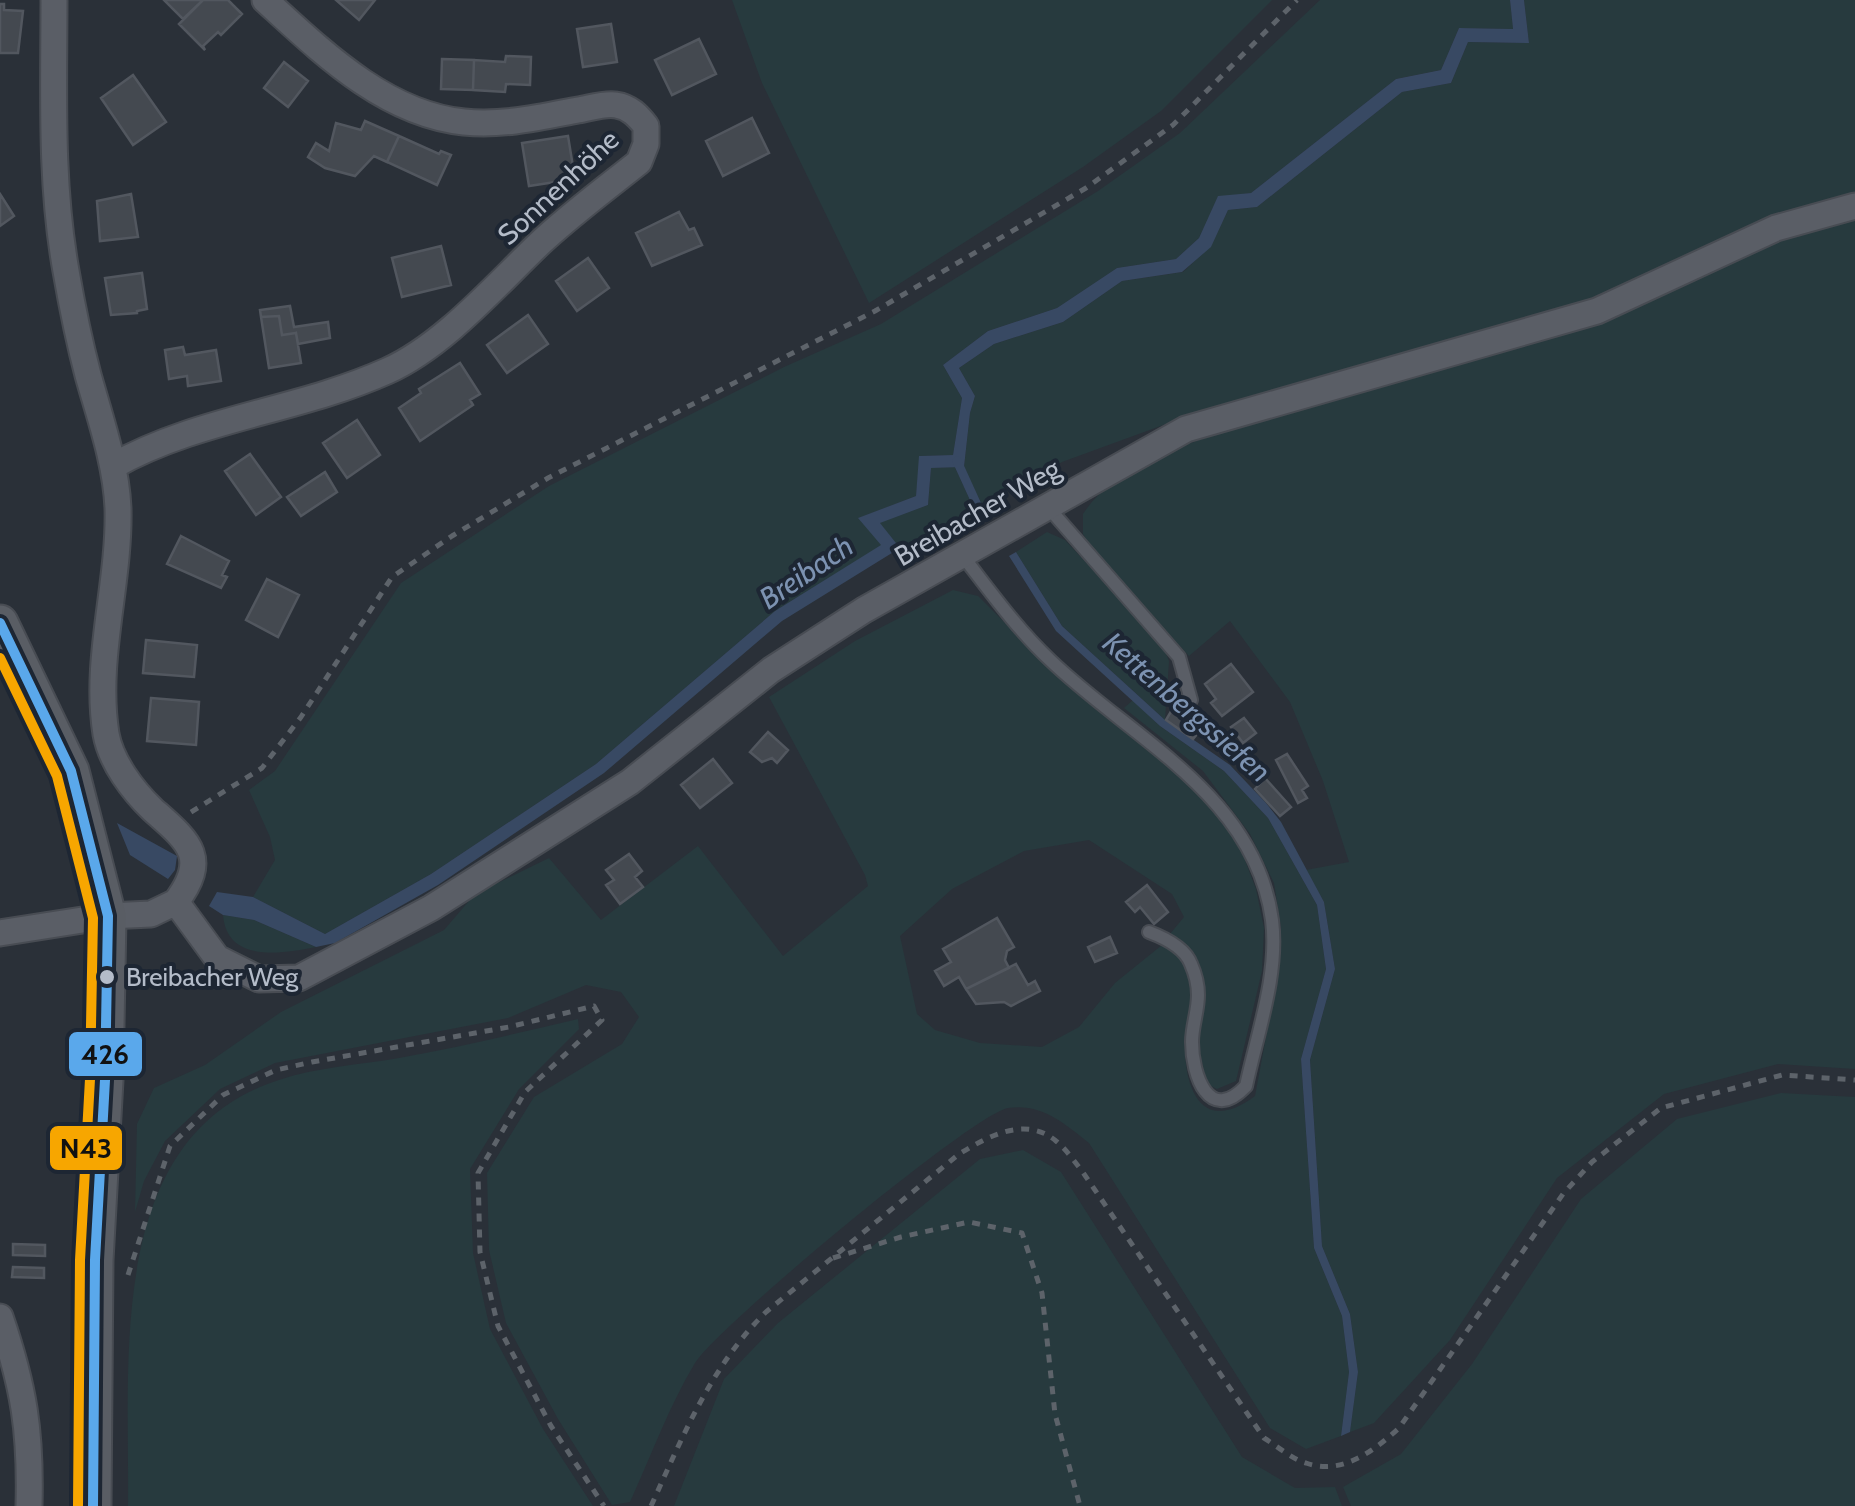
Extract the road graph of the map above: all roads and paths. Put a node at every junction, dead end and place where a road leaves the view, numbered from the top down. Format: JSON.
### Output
{"nodes":[{"id":1,"x":54,"y":0,"type":"edge"},
{"id":2,"x":266,"y":0,"type":"edge"},
{"id":3,"x":1296,"y":0,"type":"edge"},
{"id":4,"x":1855,"y":206,"type":"edge"},
{"id":5,"x":113,"y":466,"type":"junction"},
{"id":6,"x":1047,"y":506,"type":"junction"},
{"id":7,"x":962,"y":555,"type":"junction"},
{"id":8,"x":0,"y":623,"type":"edge"},
{"id":9,"x":1191,"y":700,"type":"dead end"},
{"id":10,"x":171,"y":824,"type":"junction"},
{"id":11,"x":176,"y":902,"type":"junction"},
{"id":12,"x":108,"y":916,"type":"junction"},
{"id":13,"x":1149,"y":932,"type":"dead end"},
{"id":14,"x":0,"y":933,"type":"edge"},
{"id":15,"x":1855,"y":1080,"type":"edge"},
{"id":16,"x":830,"y":1259,"type":"junction"},
{"id":17,"x":128,"y":1275,"type":"dead end"},
{"id":18,"x":0,"y":1317,"type":"edge"},
{"id":19,"x":29,"y":1506,"type":"edge"},
{"id":20,"x":93,"y":1506,"type":"edge"},
{"id":21,"x":604,"y":1506,"type":"edge"},
{"id":22,"x":651,"y":1506,"type":"edge"},
{"id":23,"x":1080,"y":1506,"type":"edge"}],
"edges":[{"from":1,"to":5,"type":"street"},
{"from":2,"to":5,"type":"street","name":"Sonnenhöhe"},
{"from":3,"to":10,"type":"path"},
{"from":4,"to":6,"type":"street","name":"Breibacher Weg"},
{"from":5,"to":10,"type":"street"},
{"from":6,"to":7,"type":"street","name":"Breibacher Weg"},
{"from":6,"to":9,"type":"lane"},
{"from":7,"to":11,"type":"street","name":"Breibacher Weg"},
{"from":7,"to":13,"type":"lane"},
{"from":8,"to":12,"type":"main road"},
{"from":10,"to":11,"type":"street"},
{"from":11,"to":12,"type":"street"},
{"from":12,"to":14,"type":"street"},
{"from":12,"to":20,"type":"main road"},
{"from":15,"to":16,"type":"path"},
{"from":16,"to":22,"type":"path"},
{"from":16,"to":23,"type":"path"},
{"from":17,"to":21,"type":"path"},
{"from":18,"to":19,"type":"street"}]}
